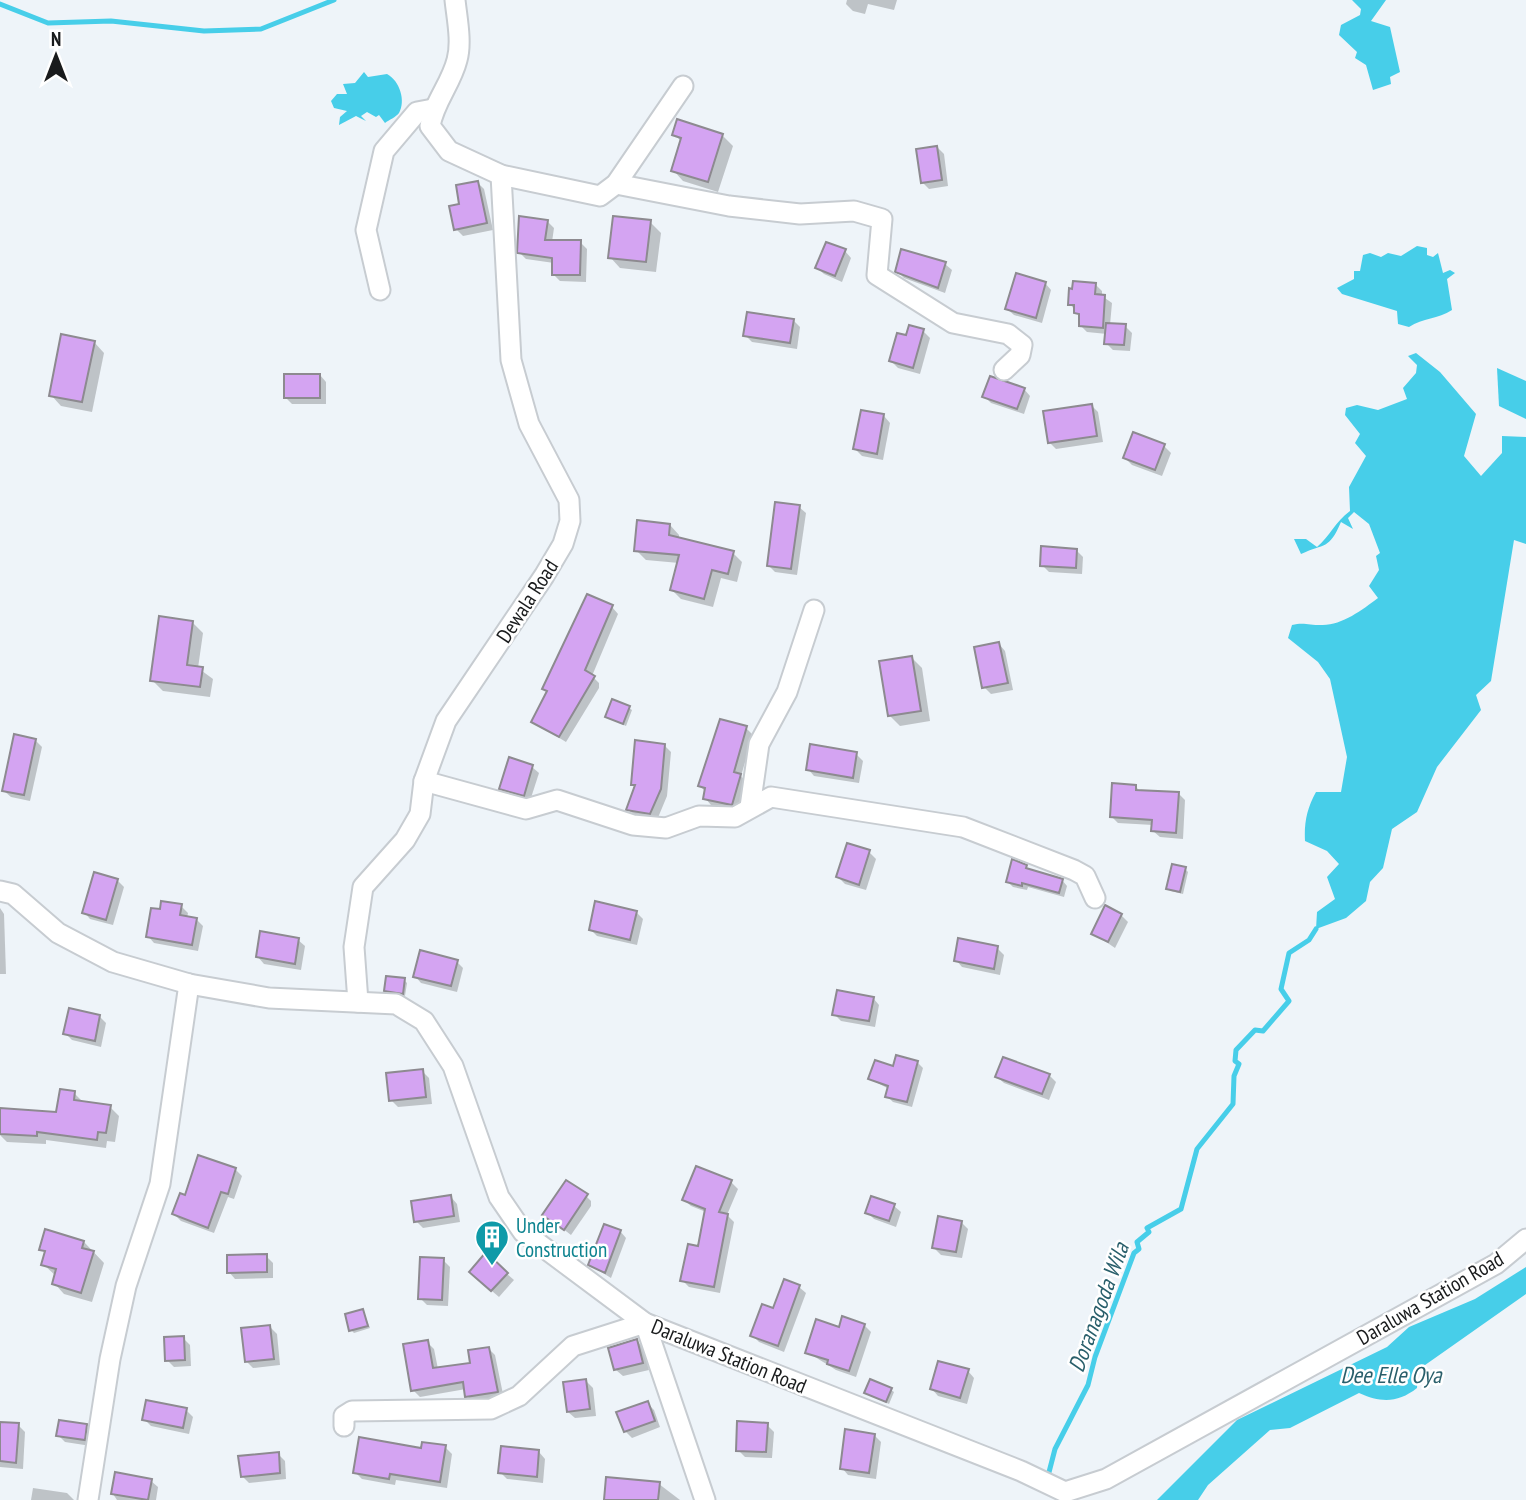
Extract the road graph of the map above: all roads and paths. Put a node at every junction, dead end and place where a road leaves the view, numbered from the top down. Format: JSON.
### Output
{"nodes":[{"id":1,"x":455,"y":0,"type":"edge"},
{"id":2,"x":683,"y":86,"type":"dead end"},
{"id":3,"x":433,"y":110,"type":"junction"},
{"id":4,"x":501,"y":175,"type":"junction"},
{"id":5,"x":616,"y":184,"type":"junction"},
{"id":6,"x":380,"y":290,"type":"dead end"},
{"id":7,"x":1004,"y":370,"type":"dead end"},
{"id":8,"x":814,"y":610,"type":"dead end"},
{"id":9,"x":424,"y":781,"type":"junction"},
{"id":10,"x":750,"y":807,"type":"junction"},
{"id":11,"x":0,"y":891,"type":"edge"},
{"id":12,"x":1094,"y":898,"type":"dead end"},
{"id":13,"x":189,"y":984,"type":"junction"},
{"id":14,"x":358,"y":1002,"type":"junction"},
{"id":15,"x":1526,"y":1239,"type":"edge"},
{"id":16,"x":645,"y":1323,"type":"junction"},
{"id":17,"x":344,"y":1426,"type":"dead end"},
{"id":18,"x":88,"y":1500,"type":"edge"},
{"id":19,"x":705,"y":1500,"type":"edge"}],
"edges":[{"from":1,"to":3,"type":"street"},
{"from":2,"to":5,"type":"street"},
{"from":3,"to":4,"type":"street"},
{"from":3,"to":6,"type":"street"},
{"from":4,"to":5,"type":"street"},
{"from":4,"to":9,"type":"street","name":"Dewala Road"},
{"from":5,"to":7,"type":"street"},
{"from":8,"to":10,"type":"street"},
{"from":9,"to":10,"type":"street"},
{"from":9,"to":14,"type":"street","name":"Dewala Road"},
{"from":10,"to":12,"type":"street"},
{"from":11,"to":13,"type":"street","name":"Daraluwa Station Road"},
{"from":13,"to":14,"type":"street","name":"Daraluwa Station Road"},
{"from":13,"to":18,"type":"street"},
{"from":14,"to":16,"type":"street","name":"Daraluwa Station Road"},
{"from":15,"to":16,"type":"street","name":"Daraluwa Station Road"},
{"from":16,"to":17,"type":"street"},
{"from":16,"to":19,"type":"street"}]}
